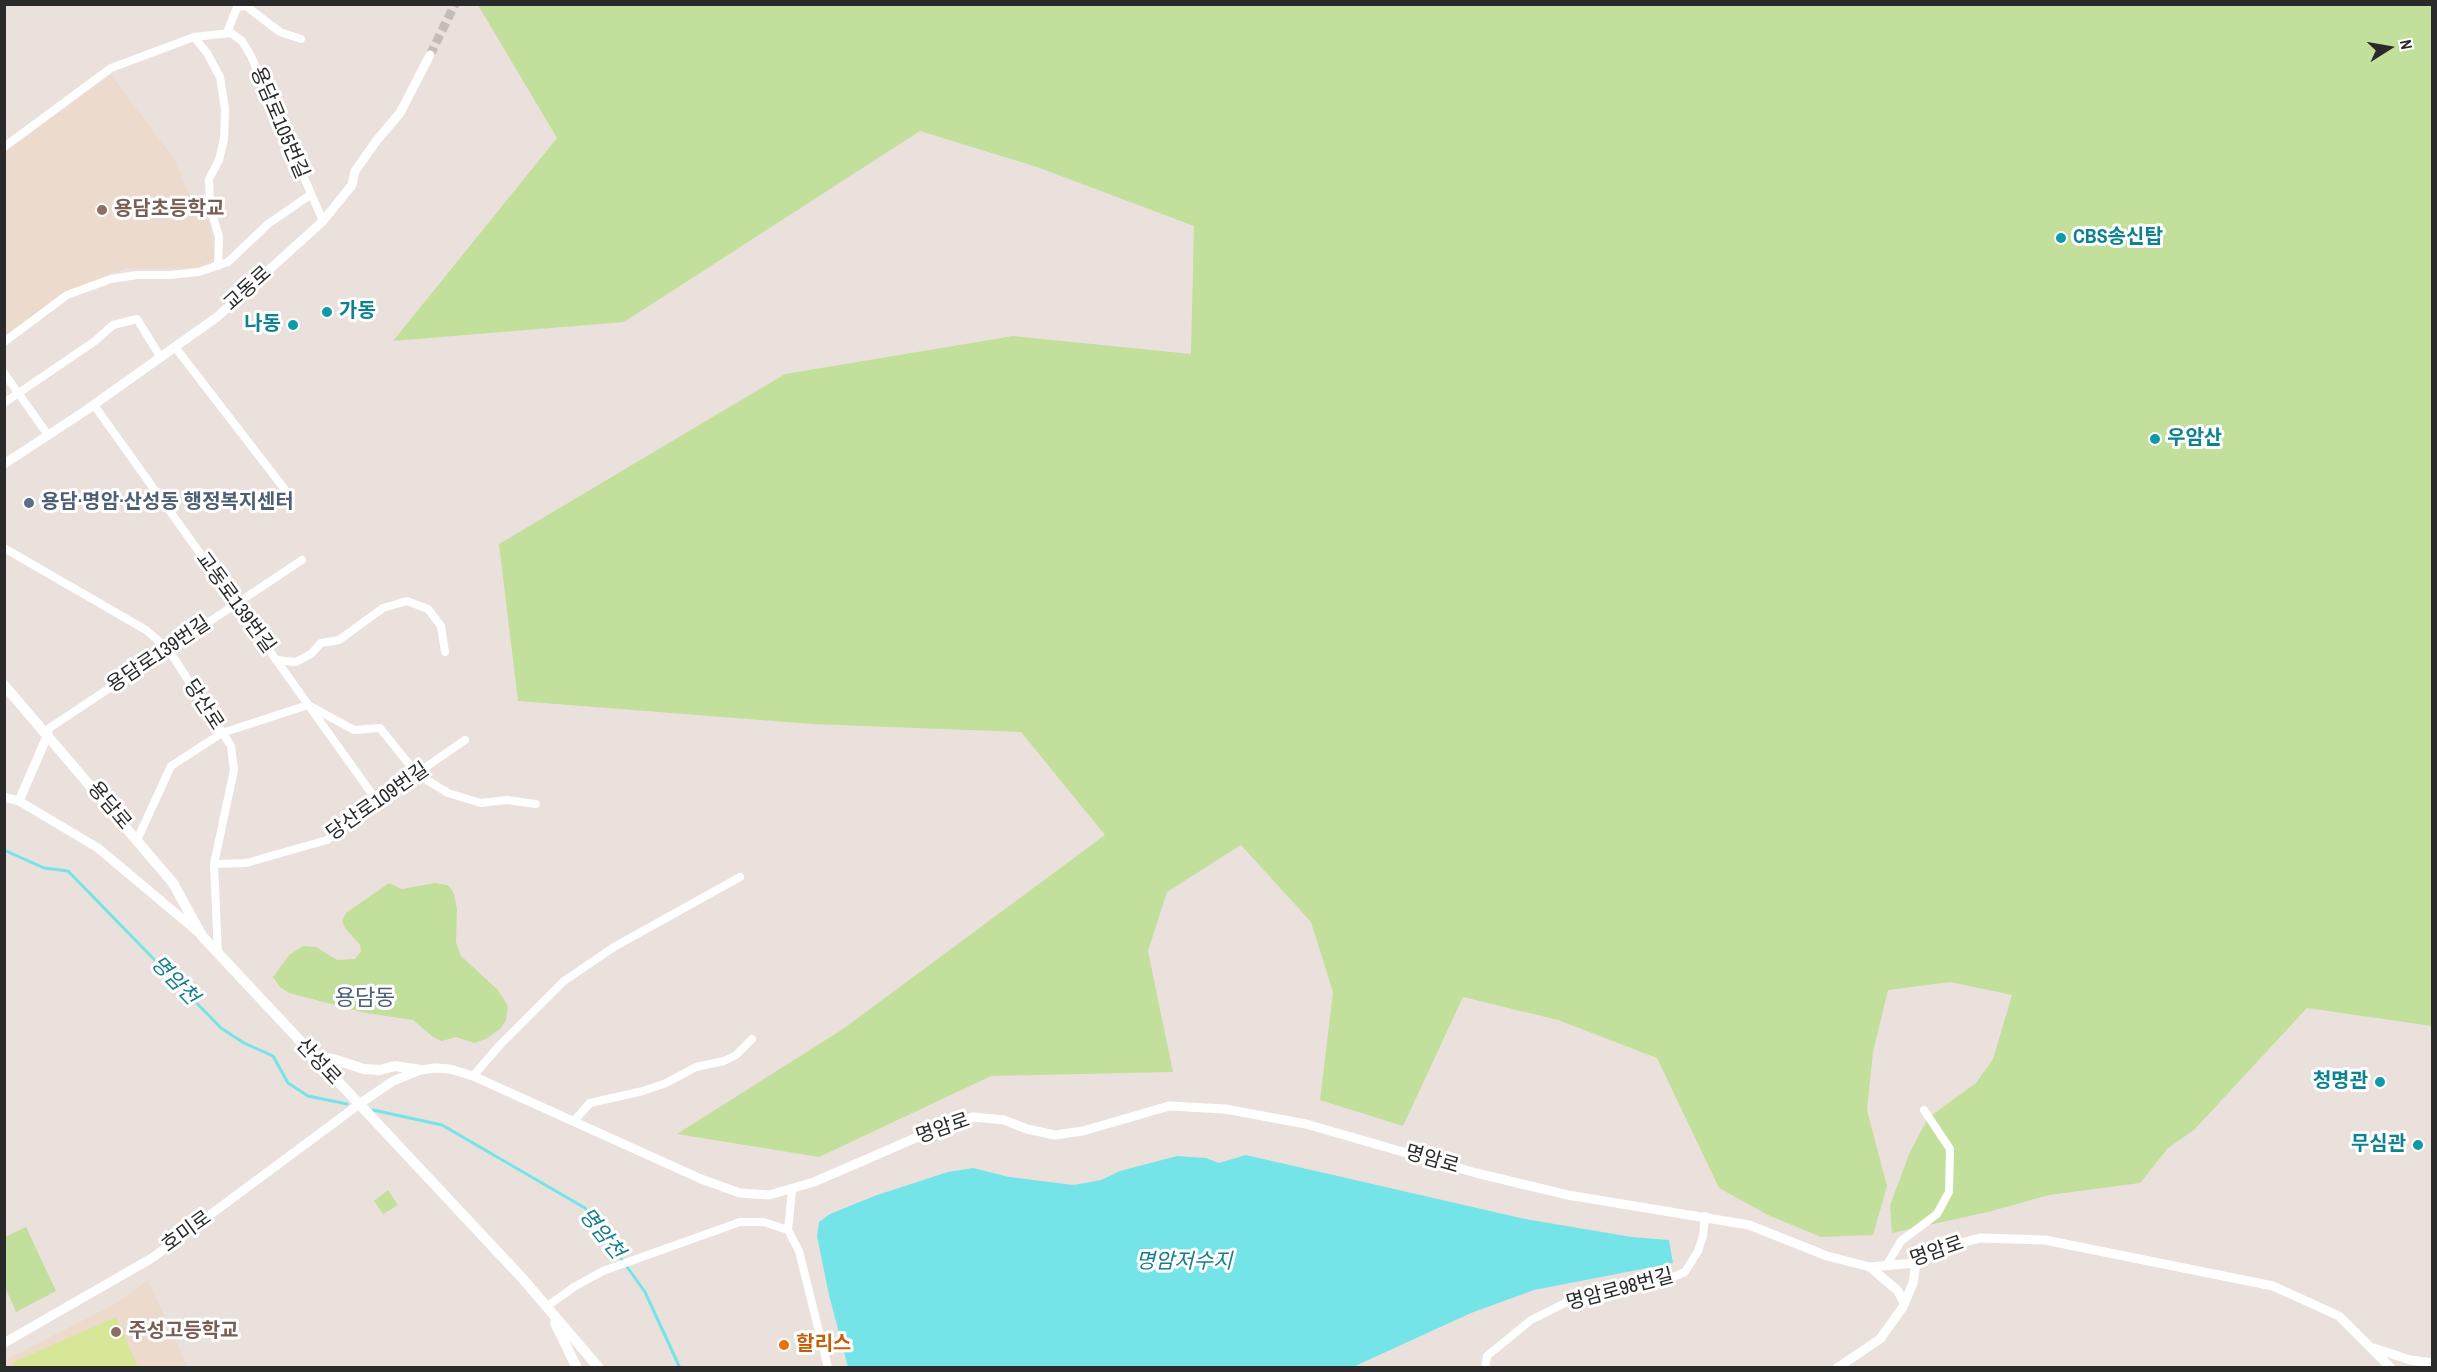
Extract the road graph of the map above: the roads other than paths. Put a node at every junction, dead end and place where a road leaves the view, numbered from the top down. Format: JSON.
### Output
{"nodes":[{"id":1,"x":227,"y":33,"type":"junction"},
{"id":2,"x":194,"y":37,"type":"junction"},
{"id":3,"x":301,"y":39,"type":"dead end"},
{"id":4,"x":430,"y":55,"type":"tunnel mouth"},
{"id":5,"x":4,"y":147,"type":"edge"},
{"id":6,"x":310,"y":195,"type":"junction"},
{"id":7,"x":323,"y":221,"type":"junction"},
{"id":8,"x":218,"y":266,"type":"junction"},
{"id":9,"x":4,"y":342,"type":"edge"},
{"id":10,"x":175,"y":347,"type":"junction"},
{"id":11,"x":160,"y":358,"type":"junction"},
{"id":12,"x":4,"y":373,"type":"edge"},
{"id":13,"x":19,"y":393,"type":"junction"},
{"id":14,"x":4,"y":402,"type":"edge"},
{"id":15,"x":94,"y":405,"type":"junction"},
{"id":16,"x":48,"y":435,"type":"junction"},
{"id":17,"x":4,"y":464,"type":"edge"},
{"id":18,"x":286,"y":491,"type":"dead end"},
{"id":19,"x":4,"y":548,"type":"edge"},
{"id":20,"x":302,"y":560,"type":"dead end"},
{"id":21,"x":235,"y":604,"type":"junction"},
{"id":22,"x":168,"y":649,"type":"junction"},
{"id":23,"x":445,"y":652,"type":"dead end"},
{"id":24,"x":276,"y":660,"type":"junction"},
{"id":25,"x":4,"y":685,"type":"edge"},
{"id":26,"x":308,"y":705,"type":"junction"},
{"id":27,"x":46,"y":732,"type":"junction"},
{"id":28,"x":222,"y":733,"type":"junction"},
{"id":29,"x":465,"y":740,"type":"dead end"},
{"id":30,"x":417,"y":774,"type":"junction"},
{"id":31,"x":4,"y":797,"type":"edge"},
{"id":32,"x":19,"y":801,"type":"junction"},
{"id":33,"x":377,"y":801,"type":"junction"},
{"id":34,"x":536,"y":804,"type":"dead end"},
{"id":35,"x":137,"y":840,"type":"junction"},
{"id":36,"x":214,"y":864,"type":"junction"},
{"id":37,"x":740,"y":877,"type":"dead end"},
{"id":38,"x":202,"y":936,"type":"junction"},
{"id":39,"x":218,"y":953,"type":"junction"},
{"id":40,"x":752,"y":1039,"type":"dead end"},
{"id":41,"x":313,"y":1057,"type":"junction"},
{"id":42,"x":420,"y":1070,"type":"junction"},
{"id":43,"x":473,"y":1076,"type":"junction"},
{"id":44,"x":358,"y":1105,"type":"junction"},
{"id":45,"x":1924,"y":1110,"type":"dead end"},
{"id":46,"x":574,"y":1121,"type":"junction"},
{"id":47,"x":792,"y":1190,"type":"junction"},
{"id":48,"x":1705,"y":1216,"type":"junction"},
{"id":49,"x":788,"y":1230,"type":"junction"},
{"id":50,"x":1916,"y":1263,"type":"junction"},
{"id":51,"x":1886,"y":1266,"type":"junction"},
{"id":52,"x":1870,"y":1267,"type":"junction"},
{"id":53,"x":1904,"y":1303,"type":"junction"},
{"id":54,"x":546,"y":1307,"type":"junction"},
{"id":55,"x":4,"y":1343,"type":"edge"},
{"id":56,"x":2370,"y":1347,"type":"junction"},
{"id":57,"x":2433,"y":1363,"type":"edge"},
{"id":58,"x":577,"y":1368,"type":"edge"},
{"id":59,"x":598,"y":1368,"type":"edge"},
{"id":60,"x":828,"y":1368,"type":"edge"},
{"id":61,"x":1485,"y":1368,"type":"edge"},
{"id":62,"x":1836,"y":1368,"type":"edge"},
{"id":63,"x":2391,"y":1368,"type":"edge"}],
"edges":[{"from":1,"to":2,"type":"street"},
{"from":1,"to":3,"type":"street"},
{"from":1,"to":6,"type":"street","name":"용담로105번길"},
{"from":2,"to":5,"type":"street"},
{"from":2,"to":8,"type":"street","name":"용담로105번길"},
{"from":4,"to":7,"type":"street","name":"교동로"},
{"from":6,"to":7,"type":"street","name":"용담로105번길"},
{"from":6,"to":8,"type":"street"},
{"from":7,"to":10,"type":"street","name":"교동로"},
{"from":8,"to":9,"type":"street"},
{"from":10,"to":11,"type":"street","name":"교동로"},
{"from":10,"to":18,"type":"street"},
{"from":11,"to":13,"type":"street"},
{"from":11,"to":15,"type":"street","name":"교동로"},
{"from":12,"to":13,"type":"street"},
{"from":13,"to":14,"type":"street"},
{"from":13,"to":16,"type":"street"},
{"from":15,"to":16,"type":"street","name":"교동로"},
{"from":15,"to":21,"type":"street","name":"교동로139번길"},
{"from":16,"to":17,"type":"street","name":"교동로"},
{"from":19,"to":22,"type":"street","name":"당산로"},
{"from":20,"to":21,"type":"street","name":"용담로139번길"},
{"from":21,"to":22,"type":"street","name":"용담로139번길"},
{"from":21,"to":24,"type":"street","name":"교동로139번길"},
{"from":22,"to":27,"type":"street","name":"용담로139번길"},
{"from":22,"to":28,"type":"street","name":"당산로"},
{"from":23,"to":24,"type":"street"},
{"from":24,"to":26,"type":"street","name":"교동로139번길"},
{"from":25,"to":27,"type":"main road","name":"용담로"},
{"from":26,"to":28,"type":"street"},
{"from":26,"to":30,"type":"street"},
{"from":26,"to":33,"type":"street","name":"교동로139번길"},
{"from":27,"to":32,"type":"street"},
{"from":27,"to":35,"type":"main road","name":"용담로"},
{"from":28,"to":35,"type":"street"},
{"from":28,"to":36,"type":"street","name":"당산로"},
{"from":29,"to":30,"type":"street","name":"당산로109번길"},
{"from":30,"to":33,"type":"street","name":"당산로109번길"},
{"from":30,"to":34,"type":"street"},
{"from":31,"to":32,"type":"street","name":"산성로"},
{"from":32,"to":38,"type":"street","name":"산성로"},
{"from":33,"to":36,"type":"street","name":"당산로109번길"},
{"from":35,"to":38,"type":"main road","name":"용담로"},
{"from":36,"to":39,"type":"street","name":"당산로"},
{"from":37,"to":43,"type":"street"},
{"from":38,"to":39,"type":"main road","name":"산성로"},
{"from":39,"to":41,"type":"main road","name":"산성로"},
{"from":40,"to":46,"type":"street"},
{"from":41,"to":42,"type":"main road"},
{"from":41,"to":44,"type":"main road","name":"산성로"},
{"from":42,"to":43,"type":"street","name":"명암로"},
{"from":42,"to":44,"type":"street","name":"명암로"},
{"from":43,"to":46,"type":"street","name":"명암로"},
{"from":44,"to":54,"type":"main road","name":"산성로"},
{"from":44,"to":55,"type":"street","name":"호미로"},
{"from":45,"to":51,"type":"street"},
{"from":46,"to":47,"type":"street","name":"명암로"},
{"from":47,"to":48,"type":"street","name":"명암로"},
{"from":47,"to":49,"type":"street"},
{"from":48,"to":52,"type":"street","name":"명암로"},
{"from":48,"to":61,"type":"street","name":"명암로98번길"},
{"from":49,"to":54,"type":"street"},
{"from":49,"to":60,"type":"street"},
{"from":50,"to":51,"type":"street","name":"명암로"},
{"from":50,"to":53,"type":"street"},
{"from":50,"to":56,"type":"street","name":"명암로"},
{"from":51,"to":52,"type":"street","name":"명암로"},
{"from":52,"to":53,"type":"street"},
{"from":53,"to":62,"type":"street"},
{"from":54,"to":58,"type":"main road"},
{"from":54,"to":59,"type":"main road","name":"산성로"},
{"from":56,"to":57,"type":"street"},
{"from":56,"to":63,"type":"street","name":"명암로"}]}
